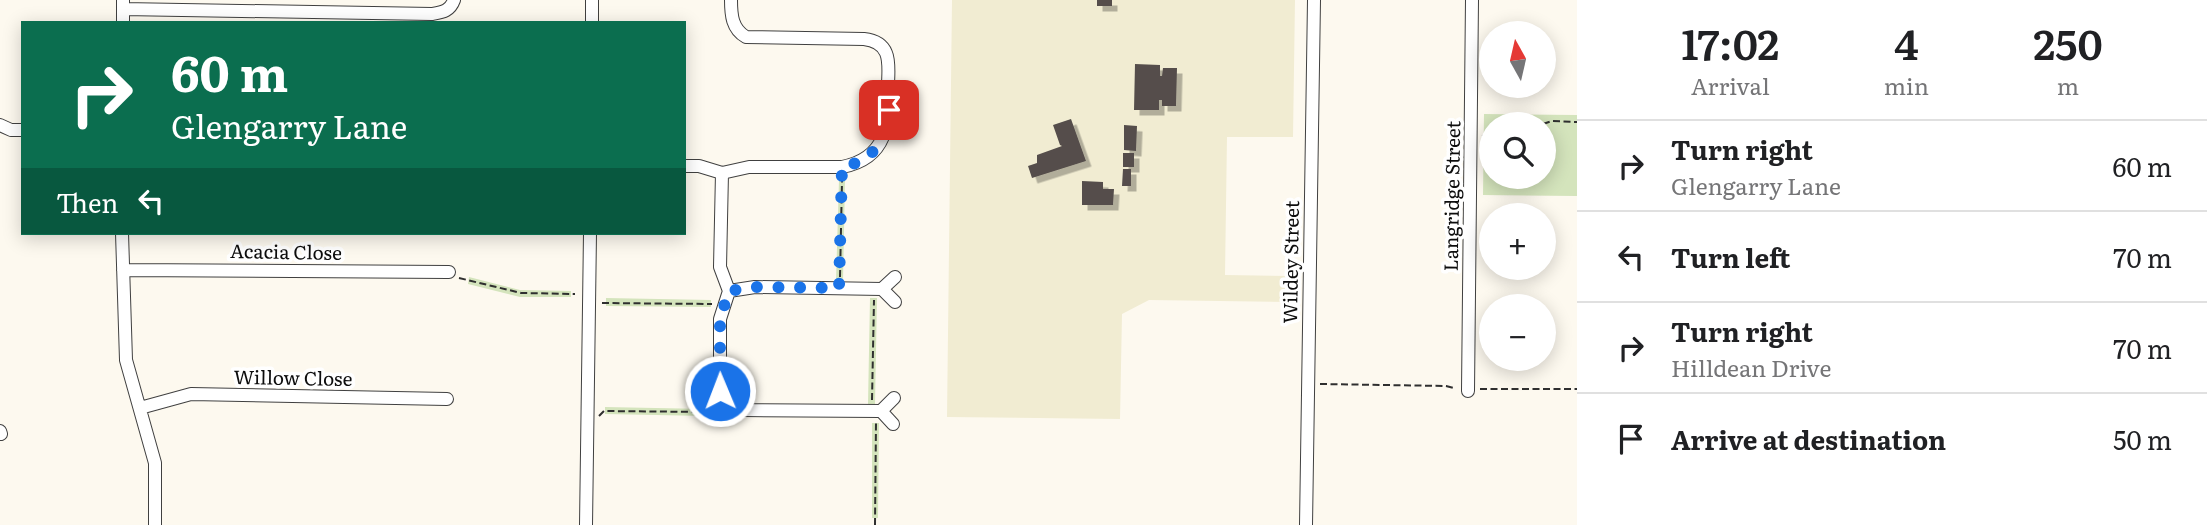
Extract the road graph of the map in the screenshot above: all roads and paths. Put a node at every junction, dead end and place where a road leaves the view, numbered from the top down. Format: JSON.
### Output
{"nodes":[{"id":1,"x":454,"y":0,"type":"edge"},
{"id":2,"x":592,"y":0,"type":"edge"},
{"id":3,"x":731,"y":0,"type":"edge"},
{"id":4,"x":1314,"y":0,"type":"edge"},
{"id":5,"x":1472,"y":0,"type":"edge"},
{"id":6,"x":123,"y":4,"type":"edge"},
{"id":7,"x":592,"y":21,"type":"edge"},
{"id":8,"x":1556,"y":121,"type":"edge"},
{"id":9,"x":1577,"y":122,"type":"edge"},
{"id":10,"x":1,"y":127,"type":"edge"},
{"id":11,"x":21,"y":130,"type":"edge"},
{"id":12,"x":686,"y":166,"type":"edge"},
{"id":13,"x":842,"y":167,"type":"junction"},
{"id":14,"x":722,"y":173,"type":"junction"},
{"id":15,"x":122,"y":235,"type":"edge"},
{"id":16,"x":590,"y":235,"type":"edge"},
{"id":17,"x":123,"y":270,"type":"junction"},
{"id":18,"x":449,"y":272,"type":"joint"},
{"id":19,"x":895,"y":276,"type":"dead end"},
{"id":20,"x":839,"y":288,"type":"junction"},
{"id":21,"x":882,"y":289,"type":"junction"},
{"id":22,"x":729,"y":291,"type":"junction"},
{"id":23,"x":575,"y":294,"type":"dead end"},
{"id":24,"x":895,"y":302,"type":"dead end"},
{"id":25,"x":589,"y":306,"type":"junction"},
{"id":26,"x":723,"y":307,"type":"junction"},
{"id":27,"x":1307,"y":384,"type":"junction"},
{"id":28,"x":1577,"y":389,"type":"edge"},
{"id":29,"x":1468,"y":391,"type":"junction"},
{"id":30,"x":894,"y":398,"type":"dead end"},
{"id":31,"x":447,"y":399,"type":"dead end"},
{"id":32,"x":724,"y":399,"type":"junction"},
{"id":33,"x":140,"y":408,"type":"junction"},
{"id":34,"x":881,"y":411,"type":"junction"},
{"id":35,"x":588,"y":418,"type":"junction"},
{"id":36,"x":893,"y":424,"type":"dead end"},
{"id":37,"x":155,"y":525,"type":"edge"},
{"id":38,"x":586,"y":525,"type":"edge"},
{"id":39,"x":1306,"y":525,"type":"edge"}],
"edges":[{"from":1,"to":6,"type":"street"},
{"from":2,"to":7,"type":"street"},
{"from":3,"to":13,"type":"street"},
{"from":4,"to":27,"type":"street","name":"Wildey Street"},
{"from":5,"to":29,"type":"street","name":"Langridge Street"},
{"from":8,"to":9,"type":"path"},
{"from":10,"to":11,"type":"street"},
{"from":12,"to":14,"type":"street"},
{"from":13,"to":14,"type":"street"},
{"from":13,"to":20,"type":"path"},
{"from":14,"to":22,"type":"street"},
{"from":15,"to":17,"type":"street"},
{"from":16,"to":25,"type":"street"},
{"from":17,"to":18,"type":"street","name":"Acacia Close"},
{"from":17,"to":33,"type":"street"},
{"from":18,"to":23,"type":"path"},
{"from":19,"to":21,"type":"street"},
{"from":20,"to":21,"type":"street"},
{"from":20,"to":22,"type":"street"},
{"from":21,"to":24,"type":"street"},
{"from":22,"to":26,"type":"street"},
{"from":25,"to":26,"type":"path"},
{"from":25,"to":35,"type":"street"},
{"from":26,"to":32,"type":"street"},
{"from":27,"to":29,"type":"path"},
{"from":27,"to":39,"type":"street","name":"Wildey Street"},
{"from":28,"to":29,"type":"path"},
{"from":30,"to":34,"type":"street"},
{"from":31,"to":33,"type":"street","name":"Willow Close"},
{"from":32,"to":34,"type":"street"},
{"from":32,"to":35,"type":"path"},
{"from":33,"to":37,"type":"street"},
{"from":34,"to":36,"type":"street"},
{"from":35,"to":38,"type":"street"}]}
